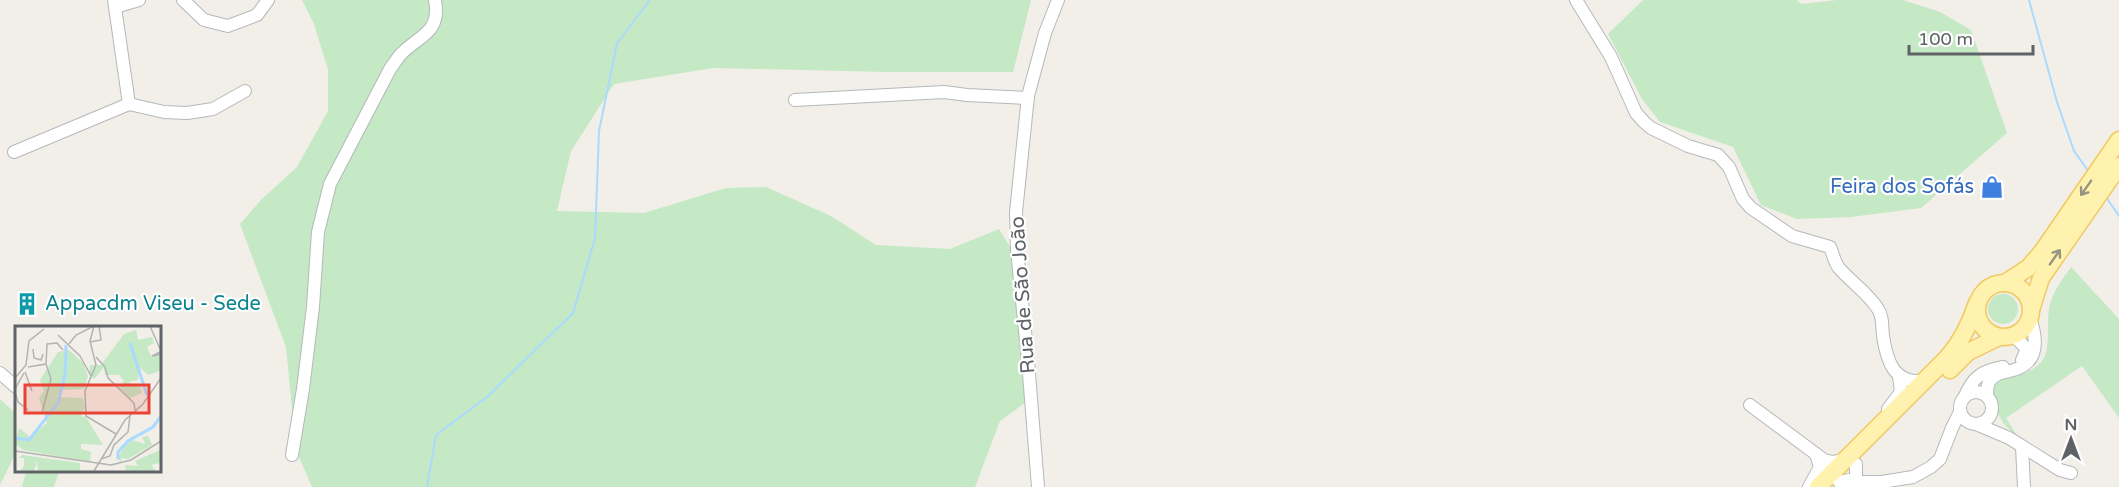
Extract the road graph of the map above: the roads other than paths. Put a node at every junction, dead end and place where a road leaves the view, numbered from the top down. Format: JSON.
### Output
{"nodes":[{"id":1,"x":139,"y":0,"type":"edge"},
{"id":2,"x":183,"y":0,"type":"edge"},
{"id":3,"x":268,"y":0,"type":"edge"},
{"id":4,"x":435,"y":0,"type":"edge"},
{"id":5,"x":1058,"y":0,"type":"edge"},
{"id":6,"x":1576,"y":0,"type":"edge"},
{"id":7,"x":114,"y":4,"type":"edge"},
{"id":8,"x":245,"y":91,"type":"dead end"},
{"id":9,"x":1028,"y":98,"type":"junction"},
{"id":10,"x":795,"y":100,"type":"dead end"},
{"id":11,"x":129,"y":104,"type":"junction"},
{"id":12,"x":2119,"y":140,"type":"edge"},
{"id":13,"x":14,"y":152,"type":"dead end"},
{"id":14,"x":2119,"y":166,"type":"edge"},
{"id":15,"x":2005,"y":282,"type":"junction"},
{"id":16,"x":1977,"y":303,"type":"junction"},
{"id":17,"x":2031,"y":314,"type":"junction"},
{"id":18,"x":2006,"y":336,"type":"junction"},
{"id":19,"x":0,"y":373,"type":"edge"},
{"id":20,"x":1899,"y":376,"type":"junction"},
{"id":21,"x":1924,"y":381,"type":"junction"},
{"id":22,"x":15,"y":386,"type":"edge"},
{"id":23,"x":1987,"y":396,"type":"junction"},
{"id":24,"x":1964,"y":398,"type":"junction"},
{"id":25,"x":1750,"y":405,"type":"dead end"},
{"id":26,"x":1992,"y":411,"type":"junction"},
{"id":27,"x":1960,"y":412,"type":"junction"},
{"id":28,"x":1884,"y":421,"type":"junction"},
{"id":29,"x":1976,"y":424,"type":"junction"},
{"id":30,"x":2009,"y":438,"type":"junction"},
{"id":31,"x":2022,"y":447,"type":"junction"},
{"id":32,"x":1816,"y":454,"type":"junction"},
{"id":33,"x":292,"y":455,"type":"dead end"},
{"id":34,"x":1850,"y":462,"type":"junction"},
{"id":35,"x":2071,"y":473,"type":"dead end"},
{"id":36,"x":1914,"y":482,"type":"edge"},
{"id":37,"x":1844,"y":485,"type":"edge"},
{"id":38,"x":1038,"y":487,"type":"edge"},
{"id":39,"x":1809,"y":487,"type":"edge"},
{"id":40,"x":1818,"y":487,"type":"edge"},
{"id":41,"x":2024,"y":487,"type":"edge"}],
"edges":[{"from":1,"to":7,"type":"street"},
{"from":2,"to":3,"type":"street"},
{"from":4,"to":33,"type":"street"},
{"from":5,"to":9,"type":"street","name":"Rua de São João"},
{"from":6,"to":20,"type":"street"},
{"from":7,"to":11,"type":"street"},
{"from":8,"to":11,"type":"street"},
{"from":9,"to":10,"type":"street"},
{"from":9,"to":38,"type":"street","name":"Rua de São João"},
{"from":11,"to":13,"type":"street"},
{"from":12,"to":15,"type":"main road","one_way":true},
{"from":17,"to":14,"type":"main road","one_way":true},
{"from":15,"to":16,"type":"main road"},
{"from":15,"to":17,"type":"main road"},
{"from":16,"to":18,"type":"main road"},
{"from":16,"to":21,"type":"main road"},
{"from":17,"to":18,"type":"main road"},
{"from":17,"to":23,"type":"street"},
{"from":18,"to":24,"type":"street"},
{"from":18,"to":34,"type":"main road"},
{"from":19,"to":22,"type":"street"},
{"from":20,"to":21,"type":"street"},
{"from":20,"to":28,"type":"street"},
{"from":21,"to":28,"type":"main road"},
{"from":23,"to":24,"type":"street"},
{"from":23,"to":26,"type":"street"},
{"from":24,"to":27,"type":"street"},
{"from":25,"to":32,"type":"street"},
{"from":26,"to":29,"type":"street"},
{"from":26,"to":30,"type":"street"},
{"from":27,"to":29,"type":"street"},
{"from":27,"to":36,"type":"street"},
{"from":28,"to":34,"type":"main road"},
{"from":29,"to":30,"type":"street"},
{"from":30,"to":31,"type":"street"},
{"from":31,"to":35,"type":"street"},
{"from":31,"to":41,"type":"street"},
{"from":32,"to":34,"type":"street"},
{"from":32,"to":39,"type":"street"},
{"from":34,"to":37,"type":"main road"},
{"from":34,"to":40,"type":"main road"},
{"from":36,"to":37,"type":"street"}]}
